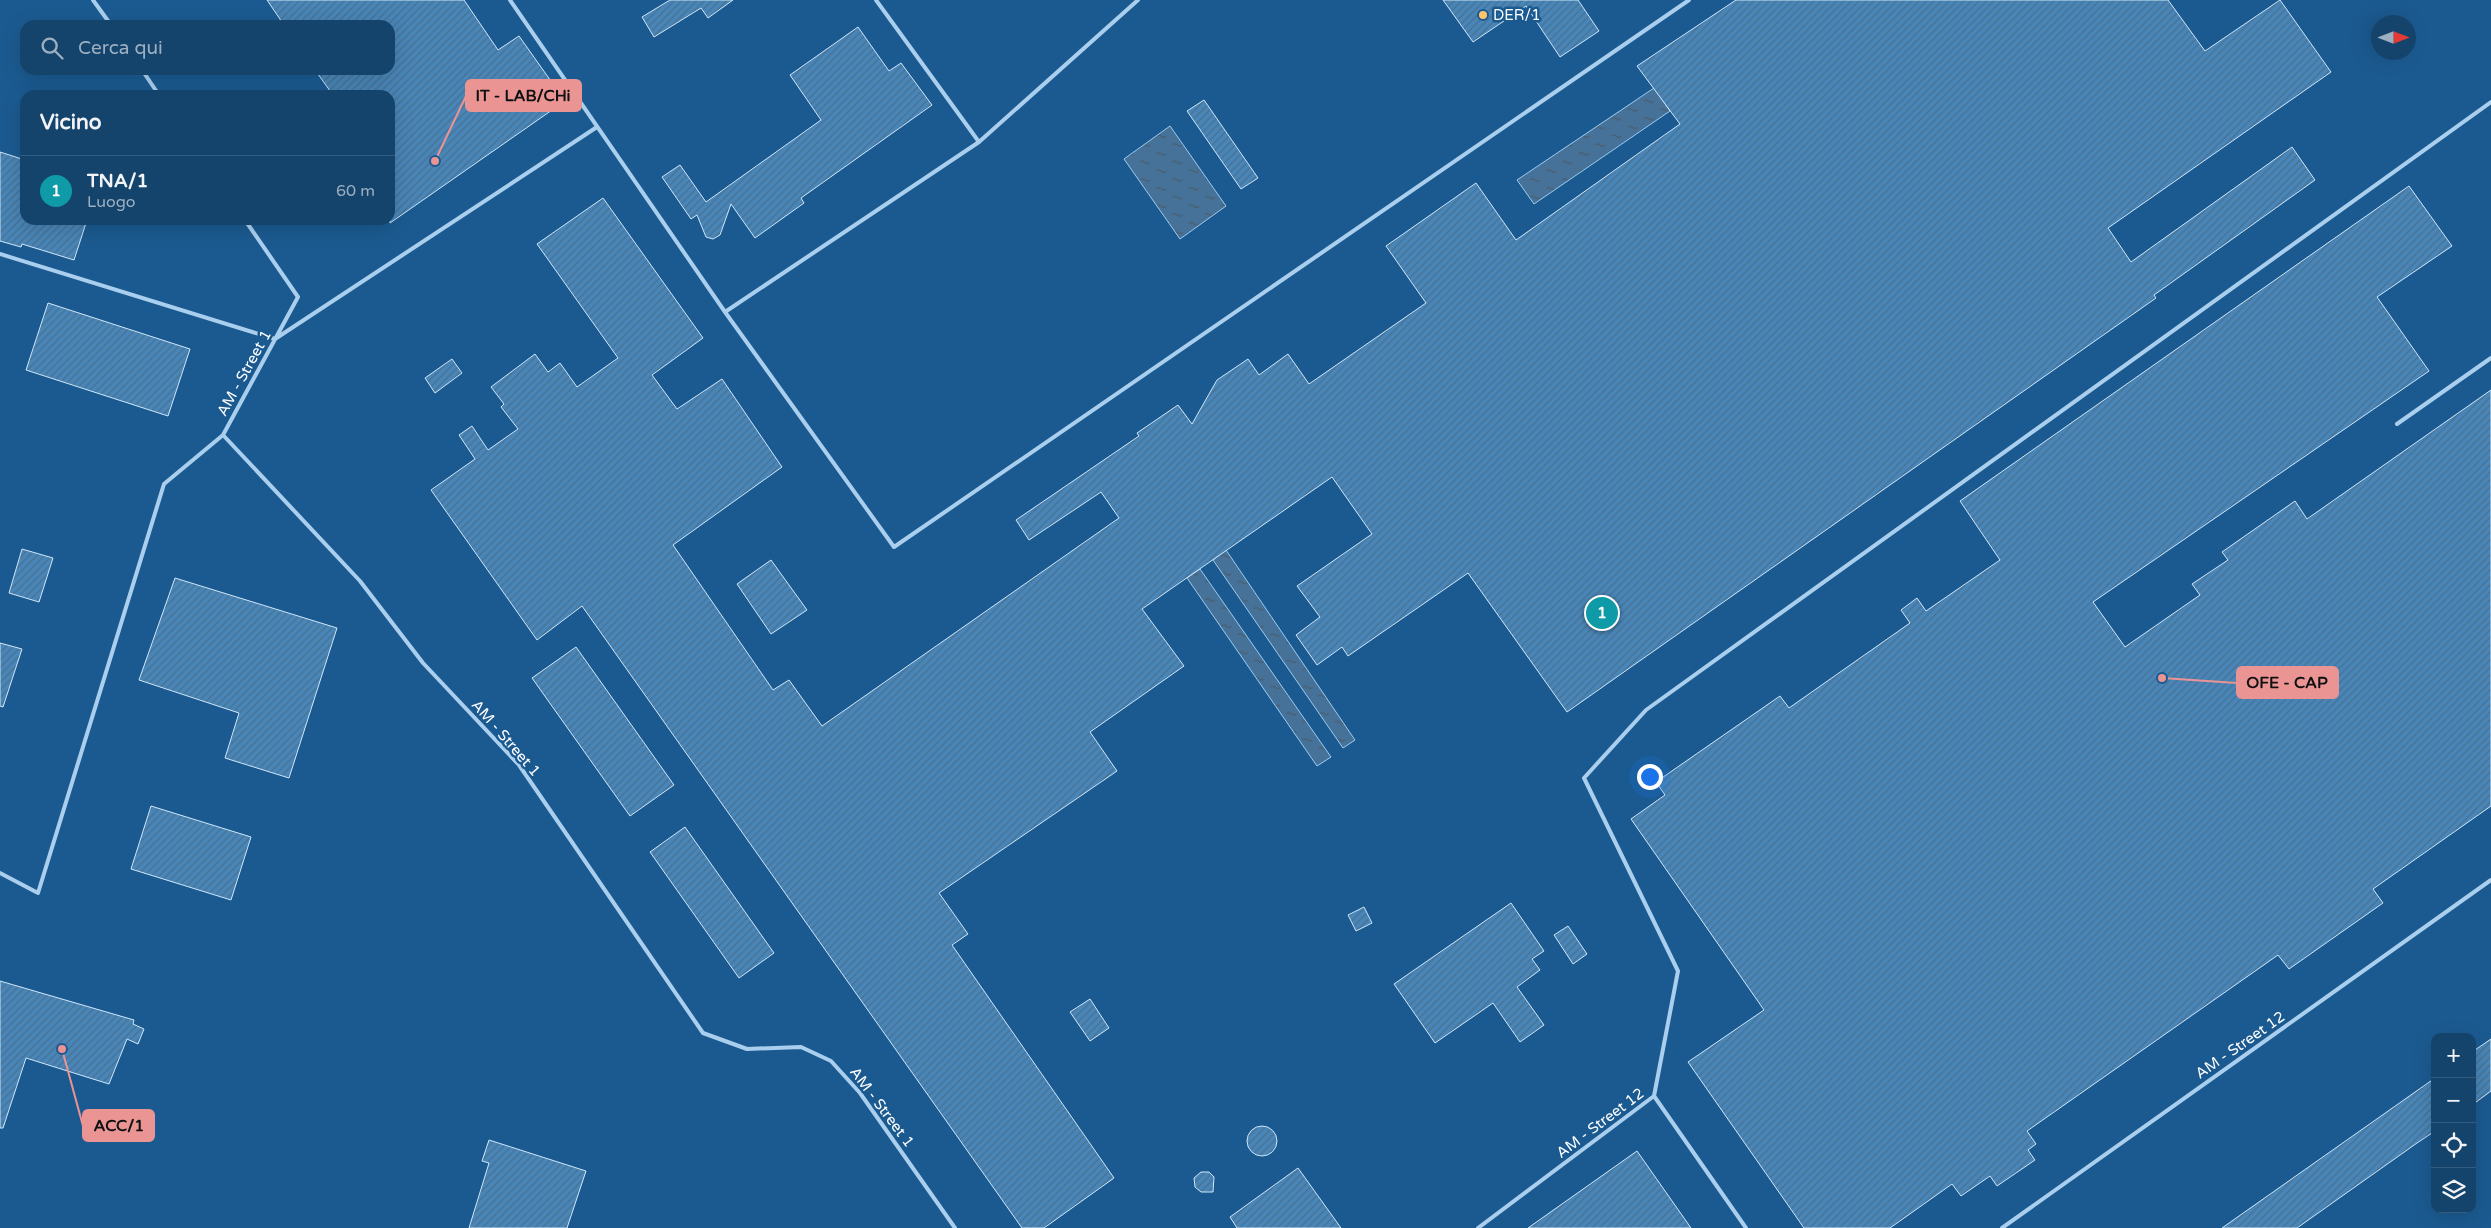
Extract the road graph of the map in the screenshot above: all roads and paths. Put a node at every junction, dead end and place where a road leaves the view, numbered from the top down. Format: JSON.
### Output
{"nodes":[{"id":1,"x":93,"y":0,"type":"edge"},
{"id":2,"x":510,"y":0,"type":"edge"},
{"id":3,"x":876,"y":0,"type":"edge"},
{"id":4,"x":1138,"y":0,"type":"edge"},
{"id":5,"x":1688,"y":0,"type":"edge"},
{"id":6,"x":107,"y":20,"type":"edge"},
{"id":7,"x":145,"y":75,"type":"edge"},
{"id":8,"x":156,"y":90,"type":"edge"},
{"id":9,"x":2491,"y":102,"type":"edge"},
{"id":10,"x":597,"y":127,"type":"junction"},
{"id":11,"x":978,"y":142,"type":"junction"},
{"id":12,"x":248,"y":225,"type":"edge"},
{"id":13,"x":0,"y":254,"type":"edge"},
{"id":14,"x":724,"y":312,"type":"junction"},
{"id":15,"x":275,"y":340,"type":"junction"},
{"id":16,"x":2491,"y":358,"type":"edge"},
{"id":17,"x":2396,"y":424,"type":"dead end"},
{"id":18,"x":223,"y":435,"type":"junction"},
{"id":19,"x":0,"y":873,"type":"edge"},
{"id":20,"x":2491,"y":880,"type":"edge"},
{"id":21,"x":1654,"y":1096,"type":"junction"},
{"id":22,"x":955,"y":1228,"type":"edge"},
{"id":23,"x":1478,"y":1228,"type":"edge"},
{"id":24,"x":1746,"y":1228,"type":"edge"},
{"id":25,"x":2002,"y":1228,"type":"edge"}],
"edges":[{"from":1,"to":6,"type":"lane"},
{"from":2,"to":10,"type":"lane"},
{"from":3,"to":11,"type":"lane"},
{"from":4,"to":11,"type":"lane"},
{"from":5,"to":14,"type":"lane"},
{"from":7,"to":8,"type":"lane"},
{"from":9,"to":21,"type":"lane"},
{"from":10,"to":14,"type":"lane"},
{"from":10,"to":15,"type":"lane"},
{"from":11,"to":14,"type":"lane"},
{"from":12,"to":15,"type":"lane","name":"AM - Street 1"},
{"from":13,"to":15,"type":"lane"},
{"from":15,"to":18,"type":"lane","name":"AM - Street 1"},
{"from":16,"to":17,"type":"lane"},
{"from":18,"to":19,"type":"lane"},
{"from":18,"to":22,"type":"lane","name":"AM - Street 1"},
{"from":20,"to":25,"type":"lane","name":"AM - Street 12"},
{"from":21,"to":23,"type":"lane","name":"AM - Street 12"},
{"from":21,"to":24,"type":"lane","name":"AM - Street 12"}]}
